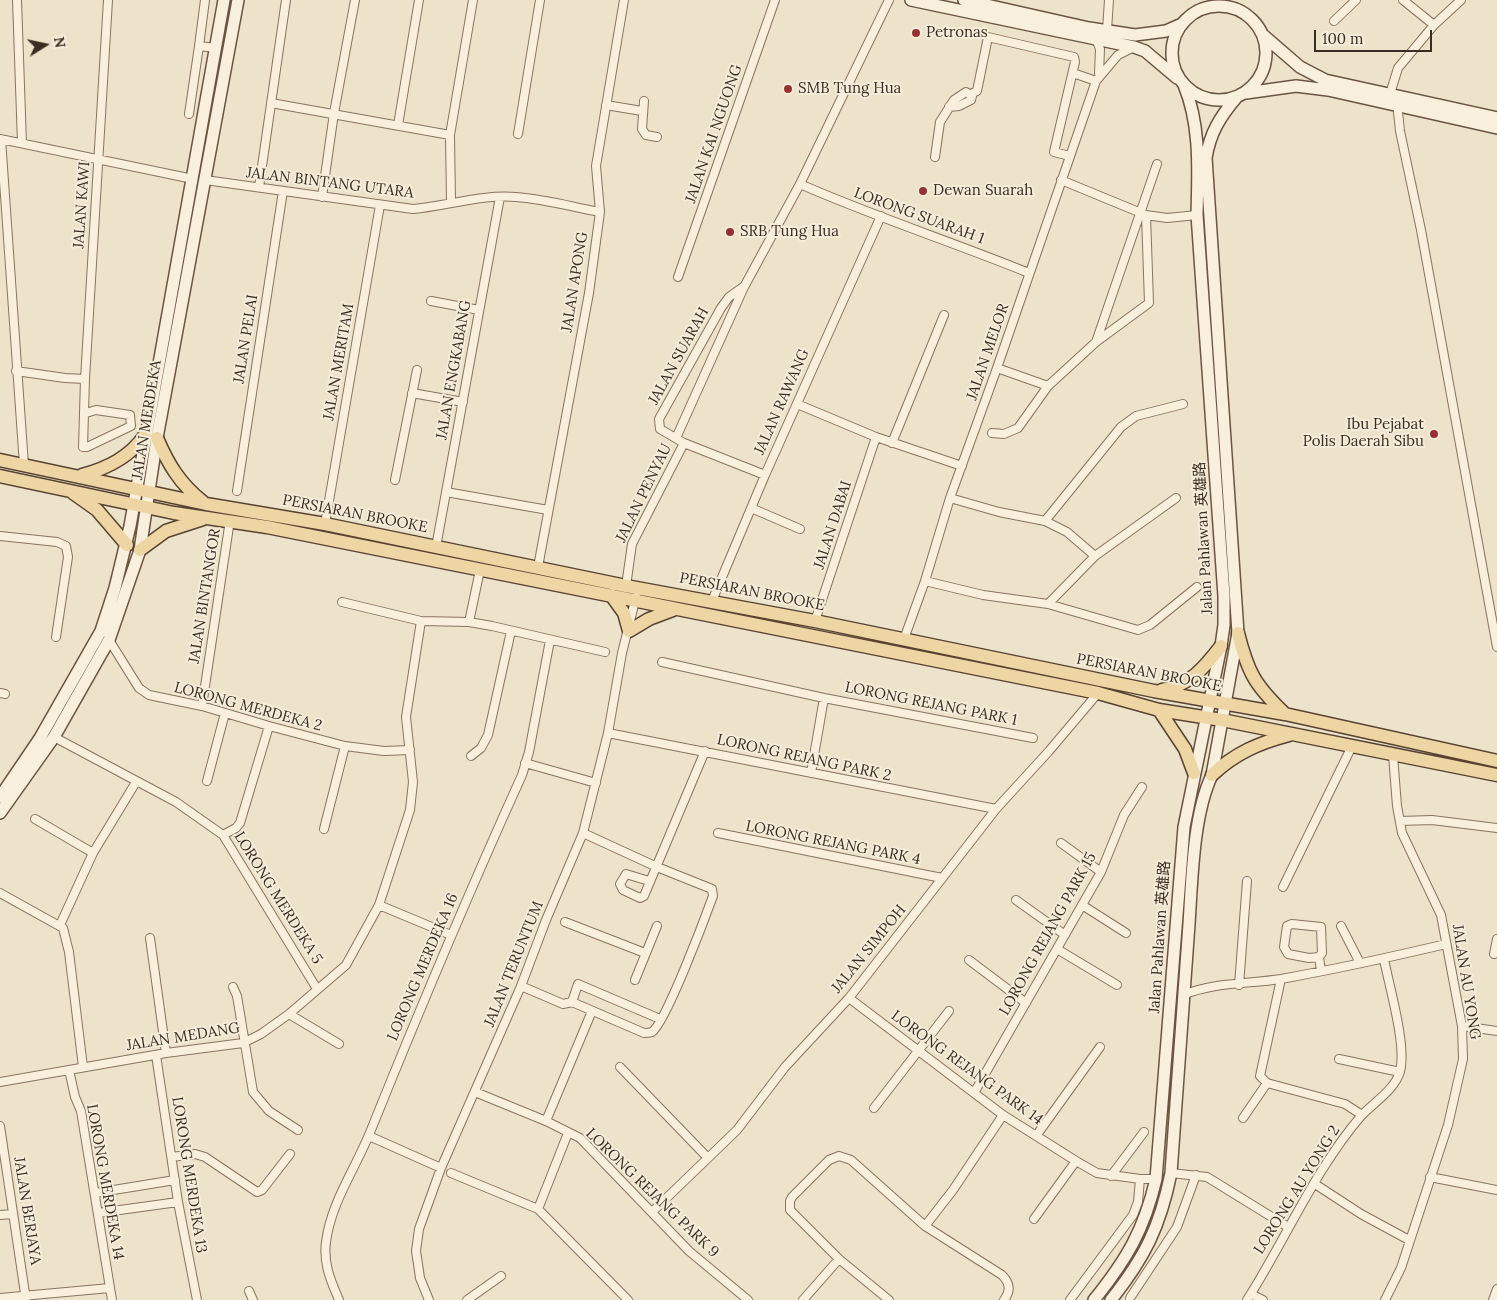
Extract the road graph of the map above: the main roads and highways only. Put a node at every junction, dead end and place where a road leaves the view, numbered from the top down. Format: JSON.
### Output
{"nodes":[{"id":1,"x":224,"y":0,"type":"edge"},
{"id":2,"x":238,"y":0,"type":"edge"},
{"id":3,"x":911,"y":0,"type":"edge"},
{"id":4,"x":969,"y":0,"type":"edge"},
{"id":5,"x":1204,"y":0,"type":"edge"},
{"id":6,"x":1242,"y":0,"type":"edge"},
{"id":7,"x":1197,"y":11,"type":"junction"},
{"id":8,"x":1252,"y":18,"type":"junction"},
{"id":9,"x":1182,"y":24,"type":"junction"},
{"id":10,"x":1263,"y":35,"type":"junction"},
{"id":11,"x":1182,"y":83,"type":"junction"},
{"id":12,"x":1240,"y":96,"type":"junction"},
{"id":13,"x":1395,"y":99,"type":"junction"},
{"id":14,"x":1497,"y":118,"type":"edge"},
{"id":15,"x":1497,"y":128,"type":"edge"},
{"id":16,"x":199,"y":179,"type":"junction"},
{"id":17,"x":151,"y":436,"type":"junction"},
{"id":18,"x":0,"y":460,"type":"edge"},
{"id":19,"x":79,"y":475,"type":"junction"},
{"id":20,"x":0,"y":476,"type":"edge"},
{"id":21,"x":136,"y":489,"type":"junction"},
{"id":22,"x":68,"y":490,"type":"junction"},
{"id":23,"x":150,"y":492,"type":"junction"},
{"id":24,"x":133,"y":504,"type":"junction"},
{"id":25,"x":206,"y":504,"type":"junction"},
{"id":26,"x":148,"y":507,"type":"junction"},
{"id":27,"x":208,"y":518,"type":"junction"},
{"id":28,"x":127,"y":544,"type":"junction"},
{"id":29,"x":140,"y":550,"type":"junction"},
{"id":30,"x":633,"y":591,"type":"junction"},
{"id":31,"x":611,"y":595,"type":"junction"},
{"id":32,"x":678,"y":610,"type":"junction"},
{"id":33,"x":1238,"y":633,"type":"junction"},
{"id":34,"x":1221,"y":646,"type":"junction"},
{"id":35,"x":1154,"y":691,"type":"junction"},
{"id":36,"x":1211,"y":702,"type":"junction"},
{"id":37,"x":1226,"y":704,"type":"junction"},
{"id":38,"x":1159,"y":710,"type":"junction"},
{"id":39,"x":1285,"y":714,"type":"junction"},
{"id":40,"x":1208,"y":718,"type":"junction"},
{"id":41,"x":1222,"y":720,"type":"junction"},
{"id":42,"x":1292,"y":734,"type":"junction"},
{"id":43,"x":1497,"y":762,"type":"edge"},
{"id":44,"x":1194,"y":773,"type":"junction"},
{"id":45,"x":1212,"y":775,"type":"junction"},
{"id":46,"x":1497,"y":776,"type":"edge"},
{"id":47,"x":0,"y":797,"type":"edge"},
{"id":48,"x":0,"y":812,"type":"edge"},
{"id":49,"x":1094,"y":1300,"type":"edge"},
{"id":50,"x":1111,"y":1300,"type":"edge"}],
"edges":[{"from":1,"to":16,"type":"main road","name":"JALAN MERDEKA"},
{"from":2,"to":16,"type":"main road","name":"JALAN MERDEKA"},
{"from":3,"to":11,"type":"main road"},
{"from":4,"to":9,"type":"main road"},
{"from":5,"to":7,"type":"main road"},
{"from":6,"to":8,"type":"main road"},
{"from":7,"to":8,"type":"main road"},
{"from":7,"to":9,"type":"main road"},
{"from":8,"to":10,"type":"main road"},
{"from":9,"to":11,"type":"main road"},
{"from":10,"to":12,"type":"main road"},
{"from":10,"to":13,"type":"main road"},
{"from":11,"to":12,"type":"main road"},
{"from":11,"to":34,"type":"main road","name":"Jalan Pahlawan 英雄路"},
{"from":12,"to":13,"type":"main road"},
{"from":12,"to":33,"type":"main road","name":"Jalan Pahlawan 英雄路"},
{"from":13,"to":14,"type":"main road"},
{"from":13,"to":15,"type":"main road"},
{"from":16,"to":17,"type":"main road","name":"JALAN MERDEKA"},
{"from":17,"to":19,"type":"main road"},
{"from":17,"to":21,"type":"main road","name":"JALAN MERDEKA"},
{"from":17,"to":23,"type":"main road","name":"JALAN MERDEKA"},
{"from":17,"to":25,"type":"main road"},
{"from":18,"to":19,"type":"main road","name":"PERSIARAN BROOKE"},
{"from":19,"to":21,"type":"main road","name":"PERSIARAN BROOKE"},
{"from":20,"to":22,"type":"main road","name":"PERSIARAN BROOKE"},
{"from":21,"to":23,"type":"main road","name":"PERSIARAN BROOKE"},
{"from":21,"to":24,"type":"main road","name":"JALAN MERDEKA"},
{"from":22,"to":24,"type":"main road","name":"PERSIARAN BROOKE"},
{"from":22,"to":28,"type":"main road"},
{"from":23,"to":25,"type":"main road","name":"PERSIARAN BROOKE"},
{"from":23,"to":26,"type":"main road","name":"JALAN MERDEKA"},
{"from":24,"to":26,"type":"main road","name":"PERSIARAN BROOKE"},
{"from":24,"to":28,"type":"main road","name":"JALAN MERDEKA"},
{"from":25,"to":30,"type":"main road","name":"PERSIARAN BROOKE"},
{"from":26,"to":27,"type":"main road","name":"PERSIARAN BROOKE"},
{"from":26,"to":29,"type":"main road","name":"JALAN MERDEKA"},
{"from":27,"to":29,"type":"main road"},
{"from":27,"to":31,"type":"main road","name":"PERSIARAN BROOKE"},
{"from":28,"to":47,"type":"main road","name":"JALAN MERDEKA"},
{"from":29,"to":48,"type":"main road","name":"JALAN MERDEKA"},
{"from":30,"to":31,"type":"main road","name":"PERSIARAN BROOKE"},
{"from":30,"to":32,"type":"main road","name":"PERSIARAN BROOKE"},
{"from":30,"to":35,"type":"main road","name":"PERSIARAN BROOKE"},
{"from":31,"to":32,"type":"main road"},
{"from":32,"to":38,"type":"main road","name":"PERSIARAN BROOKE"},
{"from":33,"to":37,"type":"main road","name":"Jalan Pahlawan 英雄路"},
{"from":33,"to":39,"type":"main road"},
{"from":34,"to":35,"type":"main road"},
{"from":34,"to":36,"type":"main road","name":"Jalan Pahlawan 英雄路"},
{"from":35,"to":36,"type":"main road","name":"PERSIARAN BROOKE"},
{"from":36,"to":37,"type":"main road","name":"PERSIARAN BROOKE"},
{"from":36,"to":40,"type":"main road","name":"Jalan Pahlawan 英雄路"},
{"from":37,"to":39,"type":"main road","name":"PERSIARAN BROOKE"},
{"from":37,"to":41,"type":"main road","name":"Jalan Pahlawan 英雄路"},
{"from":38,"to":40,"type":"main road","name":"PERSIARAN BROOKE"},
{"from":38,"to":44,"type":"main road"},
{"from":39,"to":43,"type":"main road","name":"PERSIARAN BROOKE"},
{"from":40,"to":41,"type":"main road","name":"PERSIARAN BROOKE"},
{"from":40,"to":44,"type":"main road","name":"Jalan Pahlawan 英雄路"},
{"from":41,"to":42,"type":"main road","name":"PERSIARAN BROOKE"},
{"from":41,"to":45,"type":"main road","name":"Jalan Pahlawan 英雄路"},
{"from":42,"to":45,"type":"main road"},
{"from":42,"to":46,"type":"main road","name":"PERSIARAN BROOKE"},
{"from":44,"to":49,"type":"main road","name":"Jalan Pahlawan 英雄路"},
{"from":45,"to":50,"type":"main road","name":"Jalan Pahlawan 英雄路"}]}
